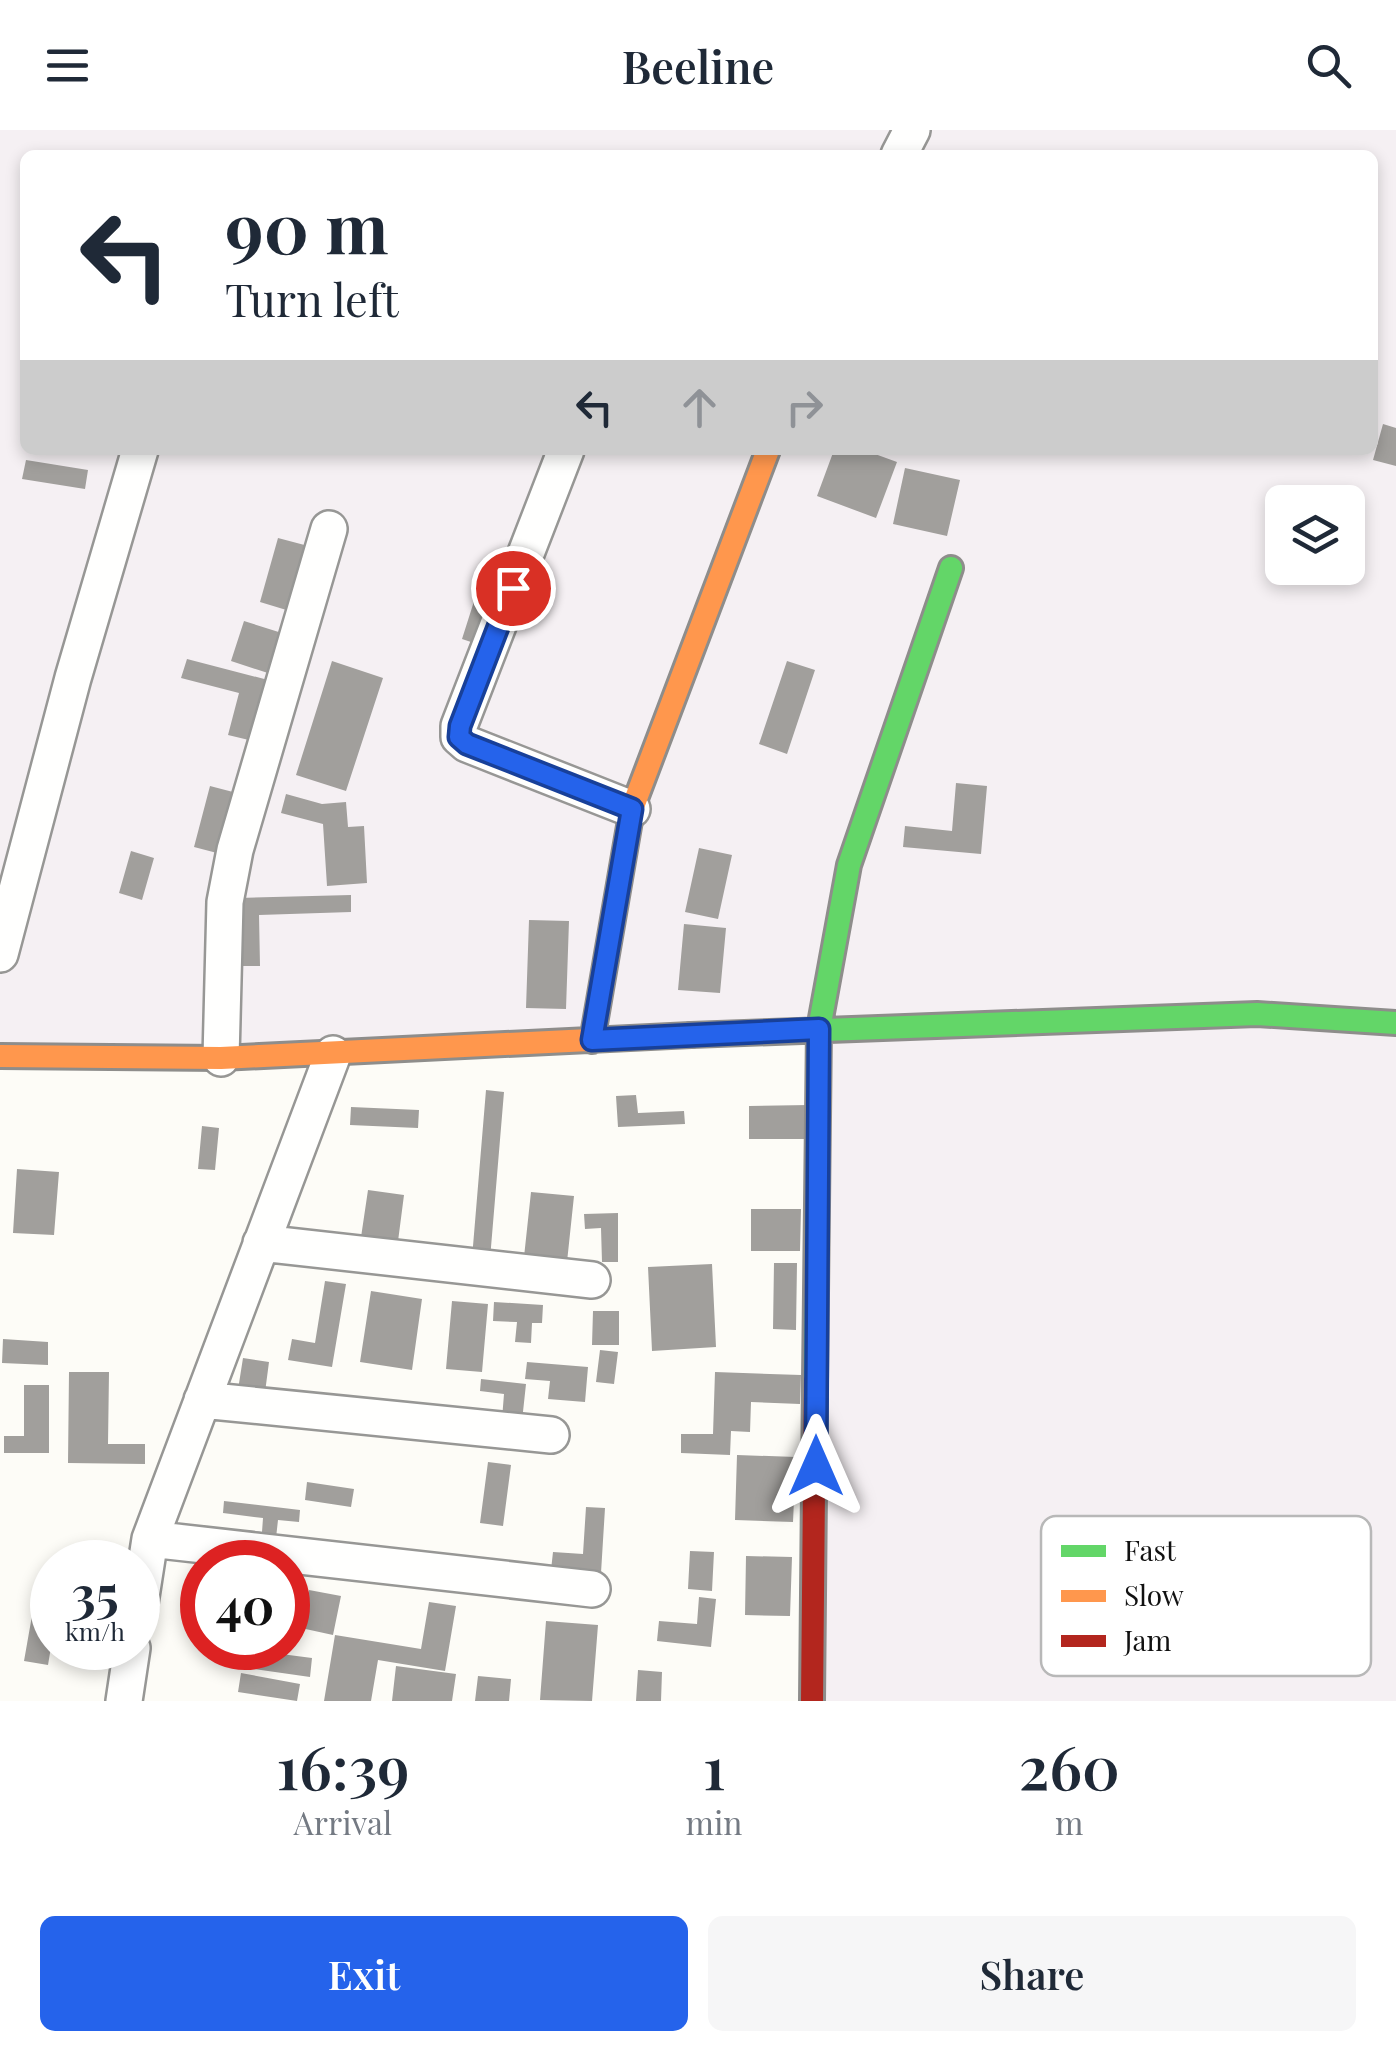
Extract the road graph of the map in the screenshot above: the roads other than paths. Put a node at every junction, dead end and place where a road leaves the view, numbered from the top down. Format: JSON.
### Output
{"nodes":[{"id":1,"x":139,"y":455,"type":"edge"},
{"id":2,"x":564,"y":455,"type":"edge"},
{"id":3,"x":766,"y":455,"type":"edge"},
{"id":4,"x":329,"y":529,"type":"dead end"},
{"id":5,"x":951,"y":568,"type":"dead end"},
{"id":6,"x":632,"y":809,"type":"junction"},
{"id":7,"x":0,"y":954,"type":"edge"},
{"id":8,"x":1396,"y":1023,"type":"edge"},
{"id":9,"x":819,"y":1029,"type":"junction"},
{"id":10,"x":592,"y":1040,"type":"junction"},
{"id":11,"x":333,"y":1054,"type":"junction"},
{"id":12,"x":0,"y":1056,"type":"edge"},
{"id":13,"x":222,"y":1058,"type":"junction"},
{"id":14,"x":261,"y":1243,"type":"junction"},
{"id":15,"x":592,"y":1280,"type":"dead end"},
{"id":16,"x":202,"y":1400,"type":"junction"},
{"id":17,"x":551,"y":1435,"type":"dead end"},
{"id":18,"x":150,"y":1539,"type":"joint"},
{"id":19,"x":592,"y":1589,"type":"dead end"},
{"id":20,"x":131,"y":1670,"type":"edge"},
{"id":21,"x":129,"y":1700,"type":"edge"},
{"id":22,"x":812,"y":1701,"type":"edge"}],
"edges":[{"from":1,"to":7,"type":"street"},
{"from":2,"to":6,"type":"street"},
{"from":3,"to":6,"type":"street"},
{"from":4,"to":13,"type":"street"},
{"from":5,"to":9,"type":"street"},
{"from":6,"to":10,"type":"street"},
{"from":8,"to":9,"type":"street"},
{"from":9,"to":10,"type":"street"},
{"from":9,"to":22,"type":"street"},
{"from":10,"to":11,"type":"street"},
{"from":11,"to":13,"type":"street"},
{"from":11,"to":14,"type":"street"},
{"from":12,"to":13,"type":"street"},
{"from":14,"to":15,"type":"street"},
{"from":14,"to":16,"type":"street"},
{"from":16,"to":17,"type":"street"},
{"from":16,"to":18,"type":"street"},
{"from":18,"to":19,"type":"street"},
{"from":20,"to":21,"type":"street"}]}
